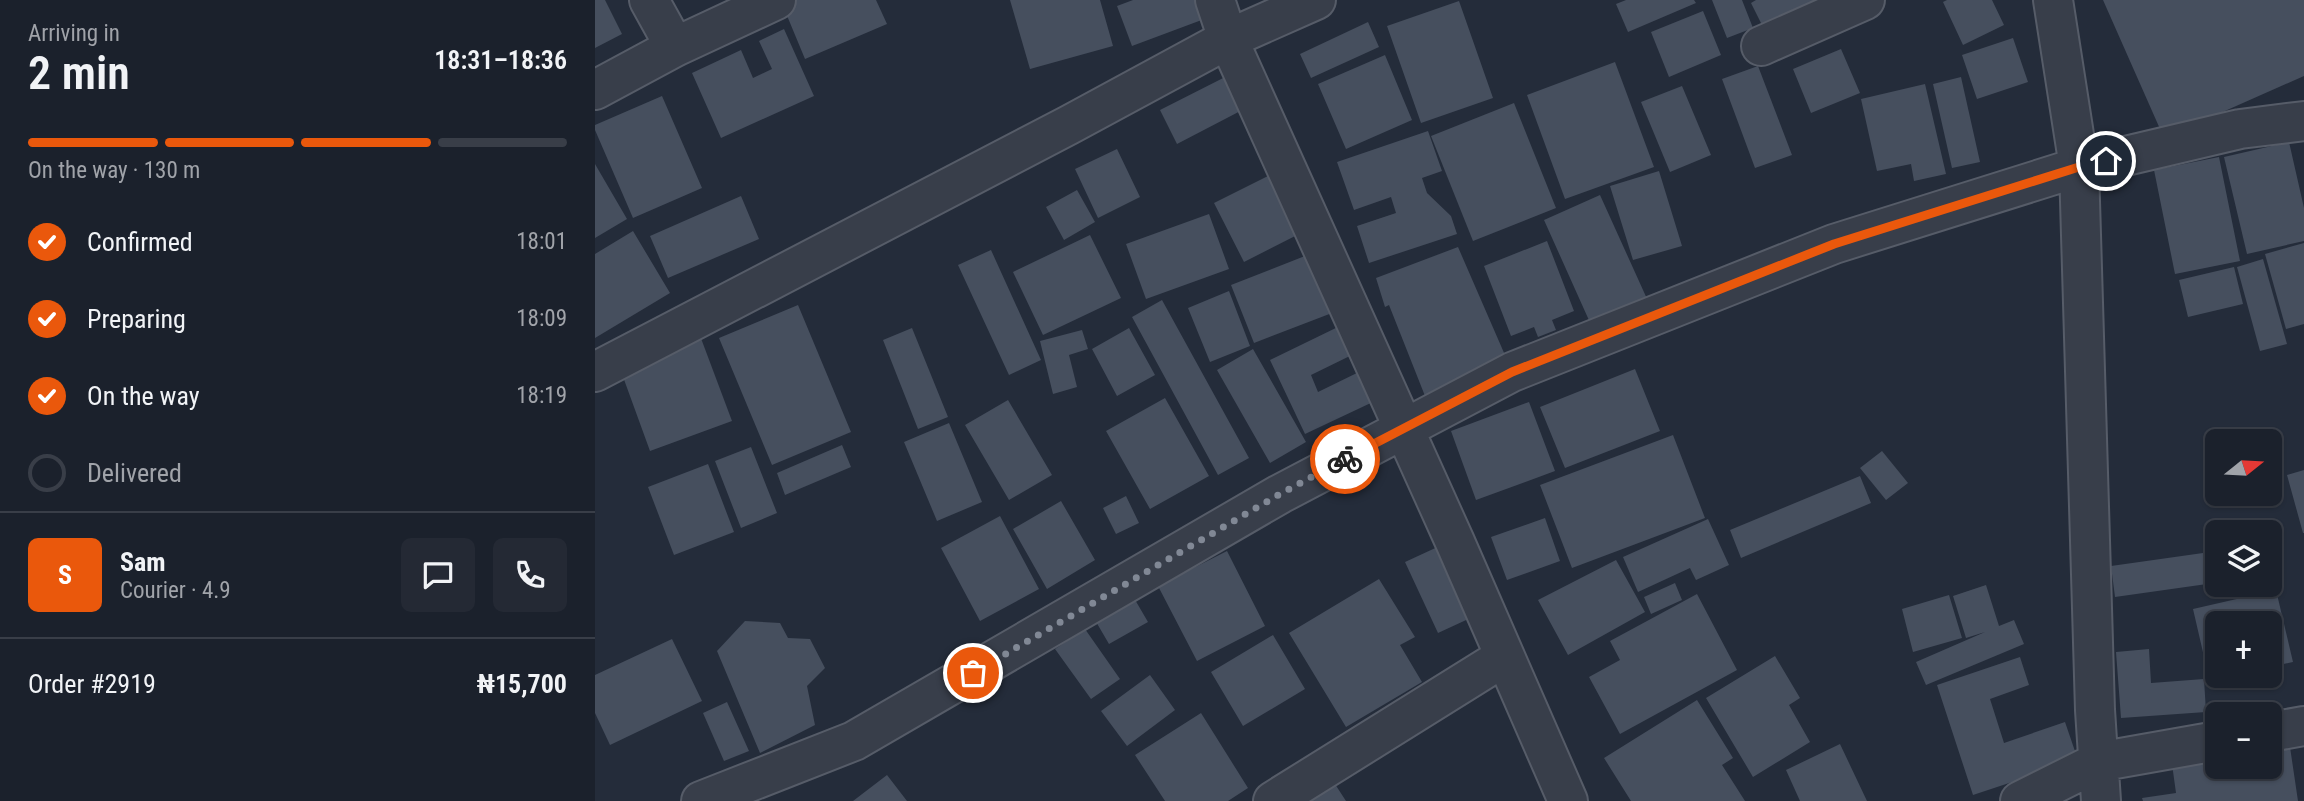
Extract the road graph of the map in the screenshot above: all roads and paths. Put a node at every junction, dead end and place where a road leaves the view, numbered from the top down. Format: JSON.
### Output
{"nodes":[{"id":1,"x":649,"y":0,"type":"edge"},
{"id":2,"x":776,"y":0,"type":"edge"},
{"id":3,"x":1215,"y":0,"type":"edge"},
{"id":4,"x":1316,"y":0,"type":"edge"},
{"id":5,"x":1865,"y":0,"type":"edge"},
{"id":6,"x":2053,"y":0,"type":"edge"},
{"id":7,"x":1228,"y":39,"type":"junction"},
{"id":8,"x":1761,"y":46,"type":"dead end"},
{"id":9,"x":675,"y":47,"type":"junction"},
{"id":10,"x":595,"y":90,"type":"edge"},
{"id":11,"x":2304,"y":121,"type":"edge"},
{"id":12,"x":2079,"y":167,"type":"junction"},
{"id":13,"x":595,"y":372,"type":"edge"},
{"id":14,"x":1402,"y":429,"type":"junction"},
{"id":15,"x":1504,"y":657,"type":"junction"},
{"id":16,"x":2304,"y":726,"type":"edge"},
{"id":17,"x":2282,"y":730,"type":"edge"},
{"id":18,"x":2205,"y":743,"type":"edge"},
{"id":19,"x":2098,"y":762,"type":"junction"},
{"id":20,"x":701,"y":801,"type":"edge"},
{"id":21,"x":1273,"y":801,"type":"edge"},
{"id":22,"x":1569,"y":801,"type":"edge"},
{"id":23,"x":2020,"y":801,"type":"edge"},
{"id":24,"x":2101,"y":801,"type":"edge"}],
"edges":[{"from":1,"to":9,"type":"street"},
{"from":2,"to":9,"type":"street"},
{"from":3,"to":7,"type":"street"},
{"from":4,"to":7,"type":"street"},
{"from":5,"to":8,"type":"street"},
{"from":6,"to":12,"type":"street"},
{"from":7,"to":13,"type":"street"},
{"from":7,"to":14,"type":"street"},
{"from":9,"to":10,"type":"street"},
{"from":11,"to":12,"type":"street"},
{"from":12,"to":14,"type":"street"},
{"from":12,"to":19,"type":"street"},
{"from":14,"to":15,"type":"street"},
{"from":14,"to":20,"type":"street"},
{"from":15,"to":21,"type":"street"},
{"from":15,"to":22,"type":"street"},
{"from":16,"to":17,"type":"street"},
{"from":18,"to":19,"type":"street"},
{"from":19,"to":23,"type":"street"},
{"from":19,"to":24,"type":"street"}]}
